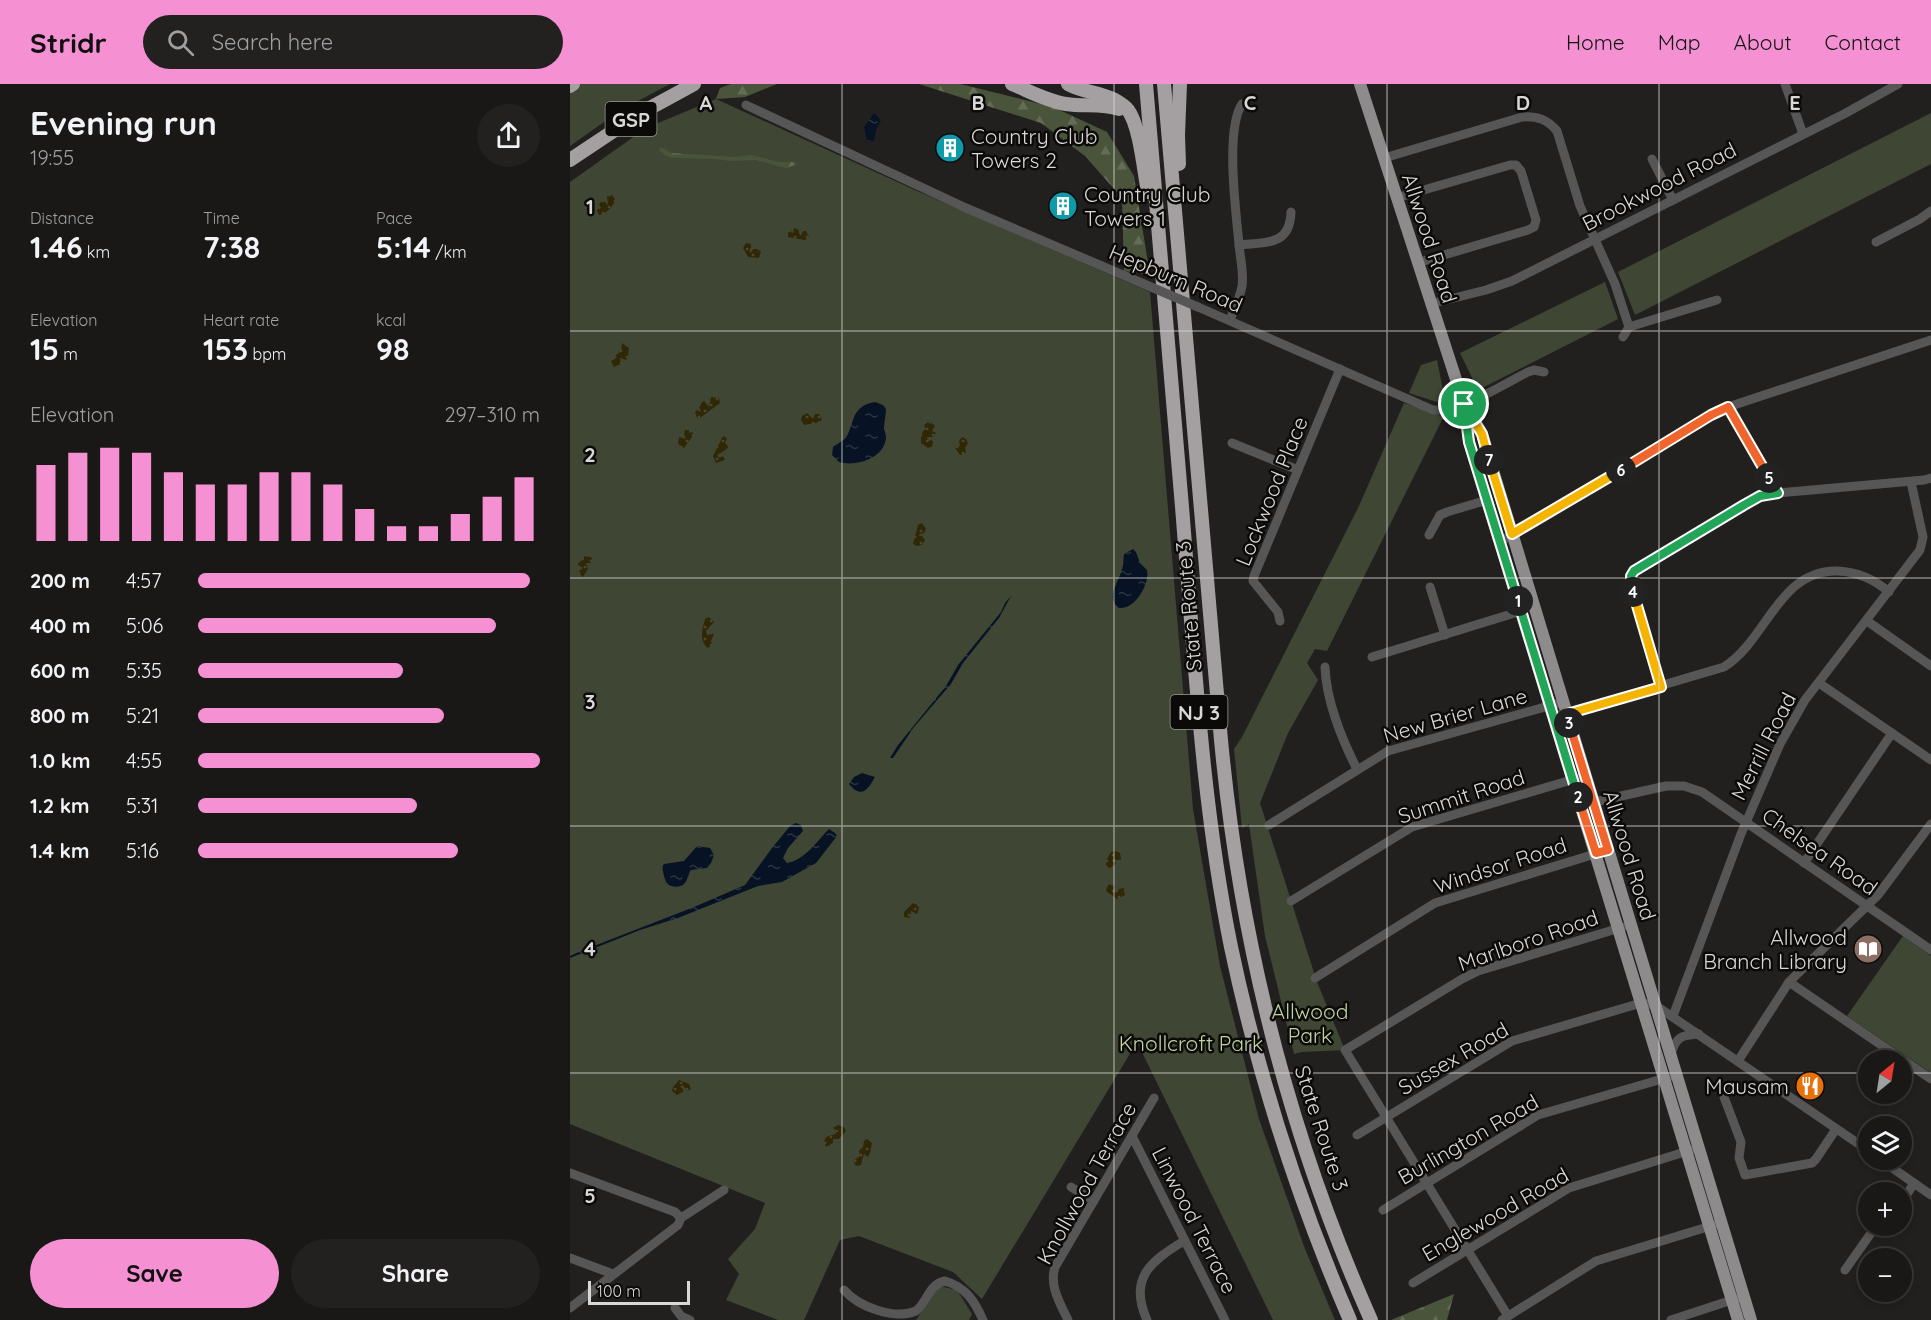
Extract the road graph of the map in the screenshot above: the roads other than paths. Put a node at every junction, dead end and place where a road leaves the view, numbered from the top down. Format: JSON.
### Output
{"nodes":[{"id":1,"x":694,"y":84,"type":"edge"},
{"id":2,"x":1012,"y":84,"type":"edge"},
{"id":3,"x":1068,"y":84,"type":"edge"},
{"id":4,"x":1146,"y":84,"type":"edge"},
{"id":5,"x":1164,"y":84,"type":"edge"},
{"id":6,"x":1180,"y":84,"type":"edge"},
{"id":7,"x":1360,"y":84,"type":"edge"},
{"id":8,"x":1785,"y":84,"type":"edge"},
{"id":9,"x":1898,"y":84,"type":"edge"},
{"id":10,"x":1242,"y":104,"type":"dead end"},
{"id":11,"x":746,"y":105,"type":"dead end"},
{"id":12,"x":1133,"y":123,"type":"junction"},
{"id":13,"x":1803,"y":134,"type":"junction"},
{"id":14,"x":1384,"y":158,"type":"junction"},
{"id":15,"x":1652,"y":159,"type":"dead end"},
{"id":16,"x":570,"y":160,"type":"edge"},
{"id":17,"x":1396,"y":198,"type":"junction"},
{"id":18,"x":1673,"y":200,"type":"junction"},
{"id":19,"x":1931,"y":211,"type":"edge"},
{"id":20,"x":1291,"y":212,"type":"dead end"},
{"id":21,"x":1595,"y":239,"type":"junction"},
{"id":22,"x":1177,"y":241,"type":"junction"},
{"id":23,"x":1876,"y":242,"type":"dead end"},
{"id":24,"x":1239,"y":245,"type":"junction"},
{"id":25,"x":1417,"y":263,"type":"junction"},
{"id":26,"x":1718,"y":300,"type":"dead end"},
{"id":27,"x":1430,"y":304,"type":"junction"},
{"id":28,"x":1230,"y":320,"type":"junction"},
{"id":29,"x":1629,"y":327,"type":"junction"},
{"id":30,"x":1623,"y":337,"type":"dead end"},
{"id":31,"x":1931,"y":340,"type":"edge"},
{"id":32,"x":1340,"y":369,"type":"junction"},
{"id":33,"x":1544,"y":372,"type":"dead end"},
{"id":34,"x":1464,"y":404,"type":"junction"},
{"id":35,"x":1728,"y":407,"type":"junction"},
{"id":36,"x":1232,"y":443,"type":"dead end"},
{"id":37,"x":1298,"y":470,"type":"junction"},
{"id":38,"x":1931,"y":478,"type":"edge"},
{"id":39,"x":1911,"y":482,"type":"junction"},
{"id":40,"x":1778,"y":493,"type":"junction"},
{"id":41,"x":1487,"y":501,"type":"junction"},
{"id":42,"x":1512,"y":534,"type":"junction"},
{"id":43,"x":1430,"y":535,"type":"dead end"},
{"id":44,"x":1500,"y":542,"type":"junction"},
{"id":45,"x":1927,"y":544,"type":"edge"},
{"id":46,"x":1186,"y":560,"type":"junction"},
{"id":47,"x":1430,"y":588,"type":"dead end"},
{"id":48,"x":1889,"y":592,"type":"junction"},
{"id":49,"x":1521,"y":611,"type":"junction"},
{"id":50,"x":1280,"y":621,"type":"dead end"},
{"id":51,"x":1867,"y":621,"type":"junction"},
{"id":52,"x":1444,"y":635,"type":"junction"},
{"id":53,"x":1372,"y":657,"type":"dead end"},
{"id":54,"x":1931,"y":666,"type":"edge"},
{"id":55,"x":1325,"y":667,"type":"dead end"},
{"id":56,"x":1819,"y":682,"type":"junction"},
{"id":57,"x":1661,"y":687,"type":"junction"},
{"id":58,"x":1563,"y":702,"type":"junction"},
{"id":59,"x":1552,"y":712,"type":"junction"},
{"id":60,"x":1567,"y":714,"type":"junction"},
{"id":61,"x":1892,"y":733,"type":"junction"},
{"id":62,"x":1931,"y":760,"type":"edge"},
{"id":63,"x":1358,"y":769,"type":"junction"},
{"id":64,"x":1586,"y":776,"type":"junction"},
{"id":65,"x":1573,"y":780,"type":"junction"},
{"id":66,"x":1594,"y":802,"type":"junction"},
{"id":67,"x":1581,"y":805,"type":"junction"},
{"id":68,"x":1746,"y":822,"type":"junction"},
{"id":69,"x":1931,"y":824,"type":"edge"},
{"id":70,"x":1269,"y":825,"type":"dead end"},
{"id":71,"x":1602,"y":852,"type":"junction"},
{"id":72,"x":1804,"y":862,"type":"junction"},
{"id":73,"x":1291,"y":901,"type":"dead end"},
{"id":74,"x":1867,"y":906,"type":"junction"},
{"id":75,"x":1631,"y":925,"type":"junction"},
{"id":76,"x":1618,"y":928,"type":"junction"},
{"id":77,"x":1931,"y":950,"type":"edge"},
{"id":78,"x":1315,"y":978,"type":"dead end"},
{"id":79,"x":1790,"y":982,"type":"junction"},
{"id":80,"x":1641,"y":1003,"type":"junction"},
{"id":81,"x":1655,"y":1005,"type":"junction"},
{"id":82,"x":1673,"y":1016,"type":"junction"},
{"id":83,"x":1699,"y":1034,"type":"junction"},
{"id":84,"x":1671,"y":1054,"type":"junction"},
{"id":85,"x":1738,"y":1061,"type":"junction"},
{"id":86,"x":1677,"y":1074,"type":"junction"},
{"id":87,"x":1664,"y":1078,"type":"junction"},
{"id":88,"x":1931,"y":1079,"type":"edge"},
{"id":89,"x":1724,"y":1097,"type":"dead end"},
{"id":90,"x":1154,"y":1098,"type":"dead end"},
{"id":91,"x":1387,"y":1118,"type":"junction"},
{"id":92,"x":1836,"y":1129,"type":"junction"},
{"id":93,"x":1357,"y":1135,"type":"dead end"},
{"id":94,"x":1132,"y":1136,"type":"junction"},
{"id":95,"x":1858,"y":1144,"type":"edge"},
{"id":96,"x":1693,"y":1149,"type":"junction"},
{"id":97,"x":1895,"y":1170,"type":"edge"},
{"id":98,"x":570,"y":1173,"type":"edge"},
{"id":99,"x":1427,"y":1183,"type":"junction"},
{"id":100,"x":1914,"y":1183,"type":"junction"},
{"id":101,"x":1912,"y":1186,"type":"edge"},
{"id":102,"x":1071,"y":1187,"type":"dead end"},
{"id":103,"x":724,"y":1190,"type":"dead end"},
{"id":104,"x":1931,"y":1194,"type":"edge"},
{"id":105,"x":1094,"y":1201,"type":"junction"},
{"id":106,"x":1383,"y":1210,"type":"dead end"},
{"id":107,"x":681,"y":1218,"type":"junction"},
{"id":108,"x":1716,"y":1225,"type":"junction"},
{"id":109,"x":1869,"y":1236,"type":"edge"},
{"id":110,"x":1184,"y":1241,"type":"junction"},
{"id":111,"x":1468,"y":1250,"type":"junction"},
{"id":112,"x":570,"y":1258,"type":"edge"},
{"id":113,"x":1845,"y":1270,"type":"dead end"},
{"id":114,"x":613,"y":1274,"type":"junction"},
{"id":115,"x":1413,"y":1283,"type":"dead end"},
{"id":116,"x":844,"y":1290,"type":"dead end"},
{"id":117,"x":1738,"y":1298,"type":"junction"},
{"id":118,"x":570,"y":1308,"type":"edge"},
{"id":119,"x":675,"y":1308,"type":"dead end"},
{"id":120,"x":1505,"y":1318,"type":"edge"},
{"id":121,"x":690,"y":1320,"type":"edge"},
{"id":122,"x":983,"y":1320,"type":"edge"},
{"id":123,"x":1068,"y":1320,"type":"edge"},
{"id":124,"x":1147,"y":1320,"type":"edge"},
{"id":125,"x":1225,"y":1320,"type":"edge"},
{"id":126,"x":1350,"y":1320,"type":"edge"},
{"id":127,"x":1371,"y":1320,"type":"edge"},
{"id":128,"x":1671,"y":1320,"type":"edge"},
{"id":129,"x":1738,"y":1320,"type":"edge"},
{"id":130,"x":1751,"y":1320,"type":"edge"}],
"edges":[{"from":1,"to":16,"type":"highway","number":"GSP"},
{"from":2,"to":12,"type":"highway"},
{"from":3,"to":12,"type":"highway"},
{"from":4,"to":46,"type":"highway","name":"State Route 3","number":"NJ 3"},
{"from":5,"to":22,"type":"highway","name":"State Route 3","number":"NJ 3"},
{"from":6,"to":22,"type":"highway"},
{"from":7,"to":14,"type":"main road","name":"Allwood Road"},
{"from":8,"to":13,"type":"street"},
{"from":9,"to":13,"type":"street","name":"Brookwood Road"},
{"from":10,"to":24,"type":"street"},
{"from":11,"to":28,"type":"street","name":"Hepburn Road","bridge":true},
{"from":12,"to":46,"type":"highway"},
{"from":13,"to":18,"type":"street","name":"Brookwood Road"},
{"from":14,"to":17,"type":"main road","name":"Allwood Road"},
{"from":14,"to":21,"type":"street"},
{"from":15,"to":18,"type":"street"},
{"from":17,"to":25,"type":"main road","name":"Allwood Road"},
{"from":17,"to":25,"type":"street"},
{"from":18,"to":21,"type":"street","name":"Brookwood Road"},
{"from":19,"to":23,"type":"street"},
{"from":20,"to":24,"type":"street"},
{"from":21,"to":27,"type":"street","name":"Brookwood Road"},
{"from":21,"to":29,"type":"street"},
{"from":22,"to":127,"type":"highway","name":"State Route 3","number":"NJ 3"},
{"from":24,"to":28,"type":"street"},
{"from":25,"to":27,"type":"main road","name":"Allwood Road"},
{"from":26,"to":29,"type":"street"},
{"from":27,"to":34,"type":"main road","name":"Allwood Road"},
{"from":28,"to":32,"type":"street","name":"Hepburn Road"},
{"from":29,"to":30,"type":"street"},
{"from":31,"to":35,"type":"street"},
{"from":32,"to":34,"type":"street","name":"Hepburn Road"},
{"from":32,"to":37,"type":"street","name":"Lockwood Place"},
{"from":33,"to":34,"type":"street","name":"Hepburn Road"},
{"from":34,"to":41,"type":"main road","name":"Allwood Road"},
{"from":34,"to":42,"type":"main road","name":"Allwood Road"},
{"from":35,"to":40,"type":"street"},
{"from":35,"to":42,"type":"street"},
{"from":36,"to":37,"type":"street"},
{"from":37,"to":50,"type":"street","name":"Lockwood Place"},
{"from":38,"to":39,"type":"street"},
{"from":39,"to":40,"type":"street"},
{"from":39,"to":45,"type":"street","name":"Merrill Road"},
{"from":40,"to":57,"type":"street"},
{"from":41,"to":43,"type":"street"},
{"from":41,"to":44,"type":"main road","name":"Allwood Road"},
{"from":42,"to":44,"type":"street"},
{"from":42,"to":58,"type":"main road","name":"Allwood Road"},
{"from":44,"to":49,"type":"main road","name":"Allwood Road"},
{"from":45,"to":48,"type":"street","name":"Merrill Road"},
{"from":46,"to":126,"type":"highway","name":"State Route 3","number":"NJ 3"},
{"from":47,"to":52,"type":"street"},
{"from":48,"to":51,"type":"street","name":"Merrill Road"},
{"from":48,"to":57,"type":"street"},
{"from":49,"to":52,"type":"street"},
{"from":49,"to":59,"type":"main road","name":"Allwood Road"},
{"from":51,"to":54,"type":"street"},
{"from":51,"to":56,"type":"street","name":"Merrill Road"},
{"from":52,"to":53,"type":"street"},
{"from":55,"to":63,"type":"street"},
{"from":56,"to":61,"type":"street"},
{"from":56,"to":68,"type":"street","name":"Merrill Road"},
{"from":57,"to":60,"type":"street"},
{"from":58,"to":59,"type":"street","name":"New Brier Lane"},
{"from":58,"to":60,"type":"main road","name":"Allwood Road"},
{"from":59,"to":60,"type":"street"},
{"from":59,"to":63,"type":"street","name":"New Brier Lane"},
{"from":59,"to":65,"type":"main road","name":"Allwood Road"},
{"from":60,"to":64,"type":"main road","name":"Allwood Road"},
{"from":61,"to":62,"type":"street"},
{"from":61,"to":72,"type":"street"},
{"from":63,"to":70,"type":"street","name":"New Brier Lane"},
{"from":64,"to":65,"type":"street","name":"Summit Road"},
{"from":64,"to":66,"type":"main road","name":"Allwood Road"},
{"from":65,"to":67,"type":"main road","name":"Allwood Road"},
{"from":65,"to":73,"type":"street","name":"Summit Road"},
{"from":66,"to":67,"type":"street","name":"Chelsea Road"},
{"from":66,"to":68,"type":"street","name":"Chelsea Road"},
{"from":66,"to":71,"type":"main road","name":"Allwood Road"},
{"from":67,"to":71,"type":"main road","name":"Allwood Road"},
{"from":68,"to":72,"type":"street","name":"Chelsea Road"},
{"from":68,"to":82,"type":"street","name":"Merrill Road"},
{"from":69,"to":74,"type":"street"},
{"from":71,"to":75,"type":"main road","name":"Allwood Road"},
{"from":71,"to":76,"type":"main road","name":"Allwood Road"},
{"from":71,"to":78,"type":"street","name":"Windsor Road"},
{"from":72,"to":74,"type":"street","name":"Chelsea Road"},
{"from":74,"to":77,"type":"street","name":"Chelsea Road"},
{"from":74,"to":79,"type":"street"},
{"from":75,"to":76,"type":"street","name":"Marlboro Road"},
{"from":75,"to":81,"type":"main road","name":"Allwood Road"},
{"from":76,"to":80,"type":"main road","name":"Allwood Road"},
{"from":76,"to":91,"type":"street","name":"Marlboro Road"},
{"from":79,"to":85,"type":"street"},
{"from":79,"to":88,"type":"street"},
{"from":80,"to":81,"type":"street"},
{"from":80,"to":87,"type":"main road","name":"Allwood Road"},
{"from":80,"to":91,"type":"street","name":"Sussex Road"},
{"from":81,"to":82,"type":"street"},
{"from":81,"to":84,"type":"main road","name":"Allwood Road"},
{"from":82,"to":83,"type":"street"},
{"from":83,"to":84,"type":"street"},
{"from":83,"to":85,"type":"street"},
{"from":84,"to":86,"type":"main road","name":"Allwood Road"},
{"from":85,"to":92,"type":"street"},
{"from":86,"to":87,"type":"street","name":"Burlington Road"},
{"from":86,"to":96,"type":"main road","name":"Allwood Road"},
{"from":87,"to":96,"type":"main road","name":"Allwood Road"},
{"from":87,"to":99,"type":"street","name":"Burlington Road"},
{"from":89,"to":92,"type":"street"},
{"from":90,"to":94,"type":"street","name":"Knollwood Terrace"},
{"from":91,"to":93,"type":"street","name":"Sussex Road"},
{"from":91,"to":99,"type":"street"},
{"from":92,"to":95,"type":"street"},
{"from":94,"to":105,"type":"street","name":"Knollwood Terrace"},
{"from":94,"to":110,"type":"street","name":"Linwood Terrace"},
{"from":96,"to":108,"type":"main road","name":"Allwood Road"},
{"from":96,"to":111,"type":"street","name":"Englewood Road"},
{"from":97,"to":100,"type":"street"},
{"from":98,"to":107,"type":"street"},
{"from":99,"to":106,"type":"street","name":"Burlington Road"},
{"from":99,"to":111,"type":"street"},
{"from":100,"to":101,"type":"street"},
{"from":100,"to":104,"type":"street"},
{"from":102,"to":105,"type":"street"},
{"from":103,"to":107,"type":"street"},
{"from":105,"to":123,"type":"street","name":"Knollwood Terrace"},
{"from":107,"to":114,"type":"street"},
{"from":108,"to":117,"type":"main road","name":"Allwood Road"},
{"from":108,"to":120,"type":"street"},
{"from":109,"to":113,"type":"street"},
{"from":110,"to":124,"type":"street"},
{"from":110,"to":125,"type":"street","name":"Linwood Terrace"},
{"from":111,"to":115,"type":"street","name":"Englewood Road"},
{"from":111,"to":120,"type":"street"},
{"from":112,"to":114,"type":"street"},
{"from":114,"to":118,"type":"street"},
{"from":116,"to":122,"type":"street"},
{"from":117,"to":128,"type":"street"},
{"from":117,"to":129,"type":"main road","name":"Allwood Road"},
{"from":117,"to":130,"type":"main road","name":"Allwood Road"},
{"from":119,"to":121,"type":"street"}]}
